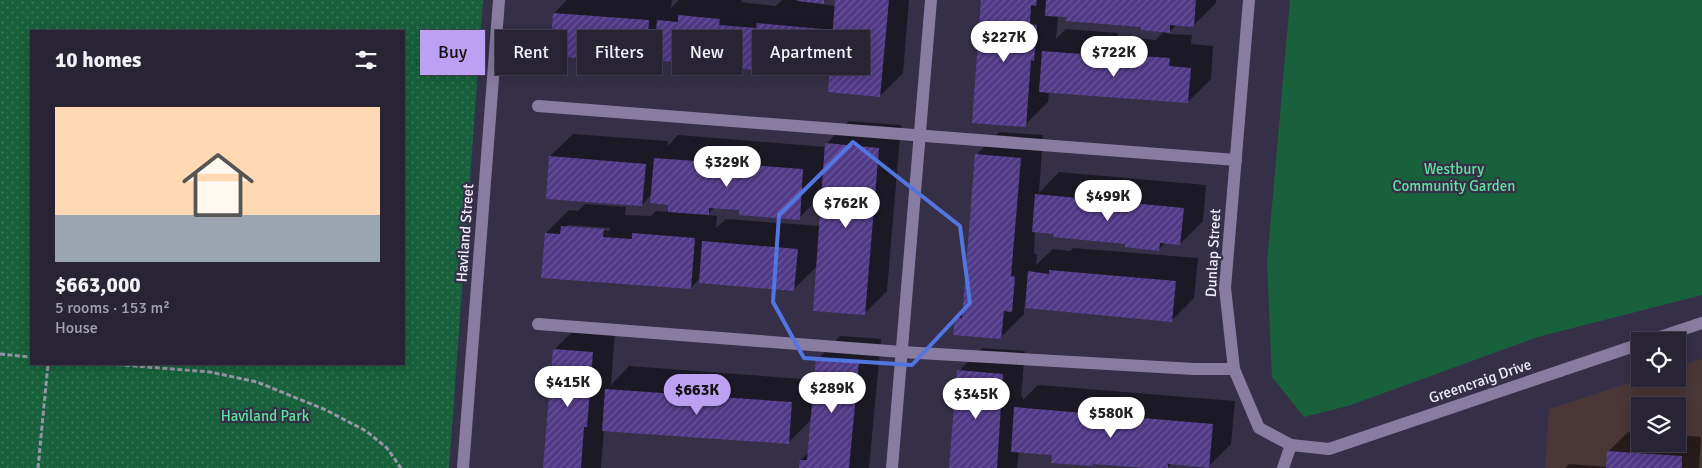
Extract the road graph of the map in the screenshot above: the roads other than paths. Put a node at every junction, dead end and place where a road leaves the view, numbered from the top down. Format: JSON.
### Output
{"nodes":[{"id":1,"x":499,"y":0,"type":"edge"},
{"id":2,"x":931,"y":0,"type":"edge"},
{"id":3,"x":1249,"y":0,"type":"edge"},
{"id":4,"x":538,"y":106,"type":"dead end"},
{"id":5,"x":920,"y":135,"type":"junction"},
{"id":6,"x":1236,"y":160,"type":"junction"},
{"id":7,"x":1702,"y":323,"type":"edge"},
{"id":8,"x":538,"y":324,"type":"dead end"},
{"id":9,"x":1675,"y":332,"type":"edge"},
{"id":10,"x":1631,"y":347,"type":"edge"},
{"id":11,"x":902,"y":352,"type":"junction"},
{"id":12,"x":1234,"y":369,"type":"junction"},
{"id":13,"x":1291,"y":445,"type":"junction"},
{"id":14,"x":1330,"y":449,"type":"joint"},
{"id":15,"x":463,"y":468,"type":"edge"},
{"id":16,"x":892,"y":468,"type":"edge"},
{"id":17,"x":1282,"y":468,"type":"edge"}],
"edges":[{"from":1,"to":15,"type":"street","name":"Haviland Street"},
{"from":2,"to":5,"type":"street"},
{"from":3,"to":6,"type":"street","name":"Dunlap Street"},
{"from":4,"to":5,"type":"street"},
{"from":5,"to":6,"type":"street"},
{"from":5,"to":11,"type":"street"},
{"from":6,"to":12,"type":"street","name":"Dunlap Street"},
{"from":7,"to":9,"type":"street"},
{"from":8,"to":11,"type":"street"},
{"from":10,"to":14,"type":"street","name":"Greencraig Drive"},
{"from":11,"to":12,"type":"street"},
{"from":11,"to":16,"type":"street"},
{"from":12,"to":13,"type":"street","name":"Dunlap Street"},
{"from":13,"to":14,"type":"street","name":"Dunlap Street"},
{"from":13,"to":17,"type":"street"}]}
